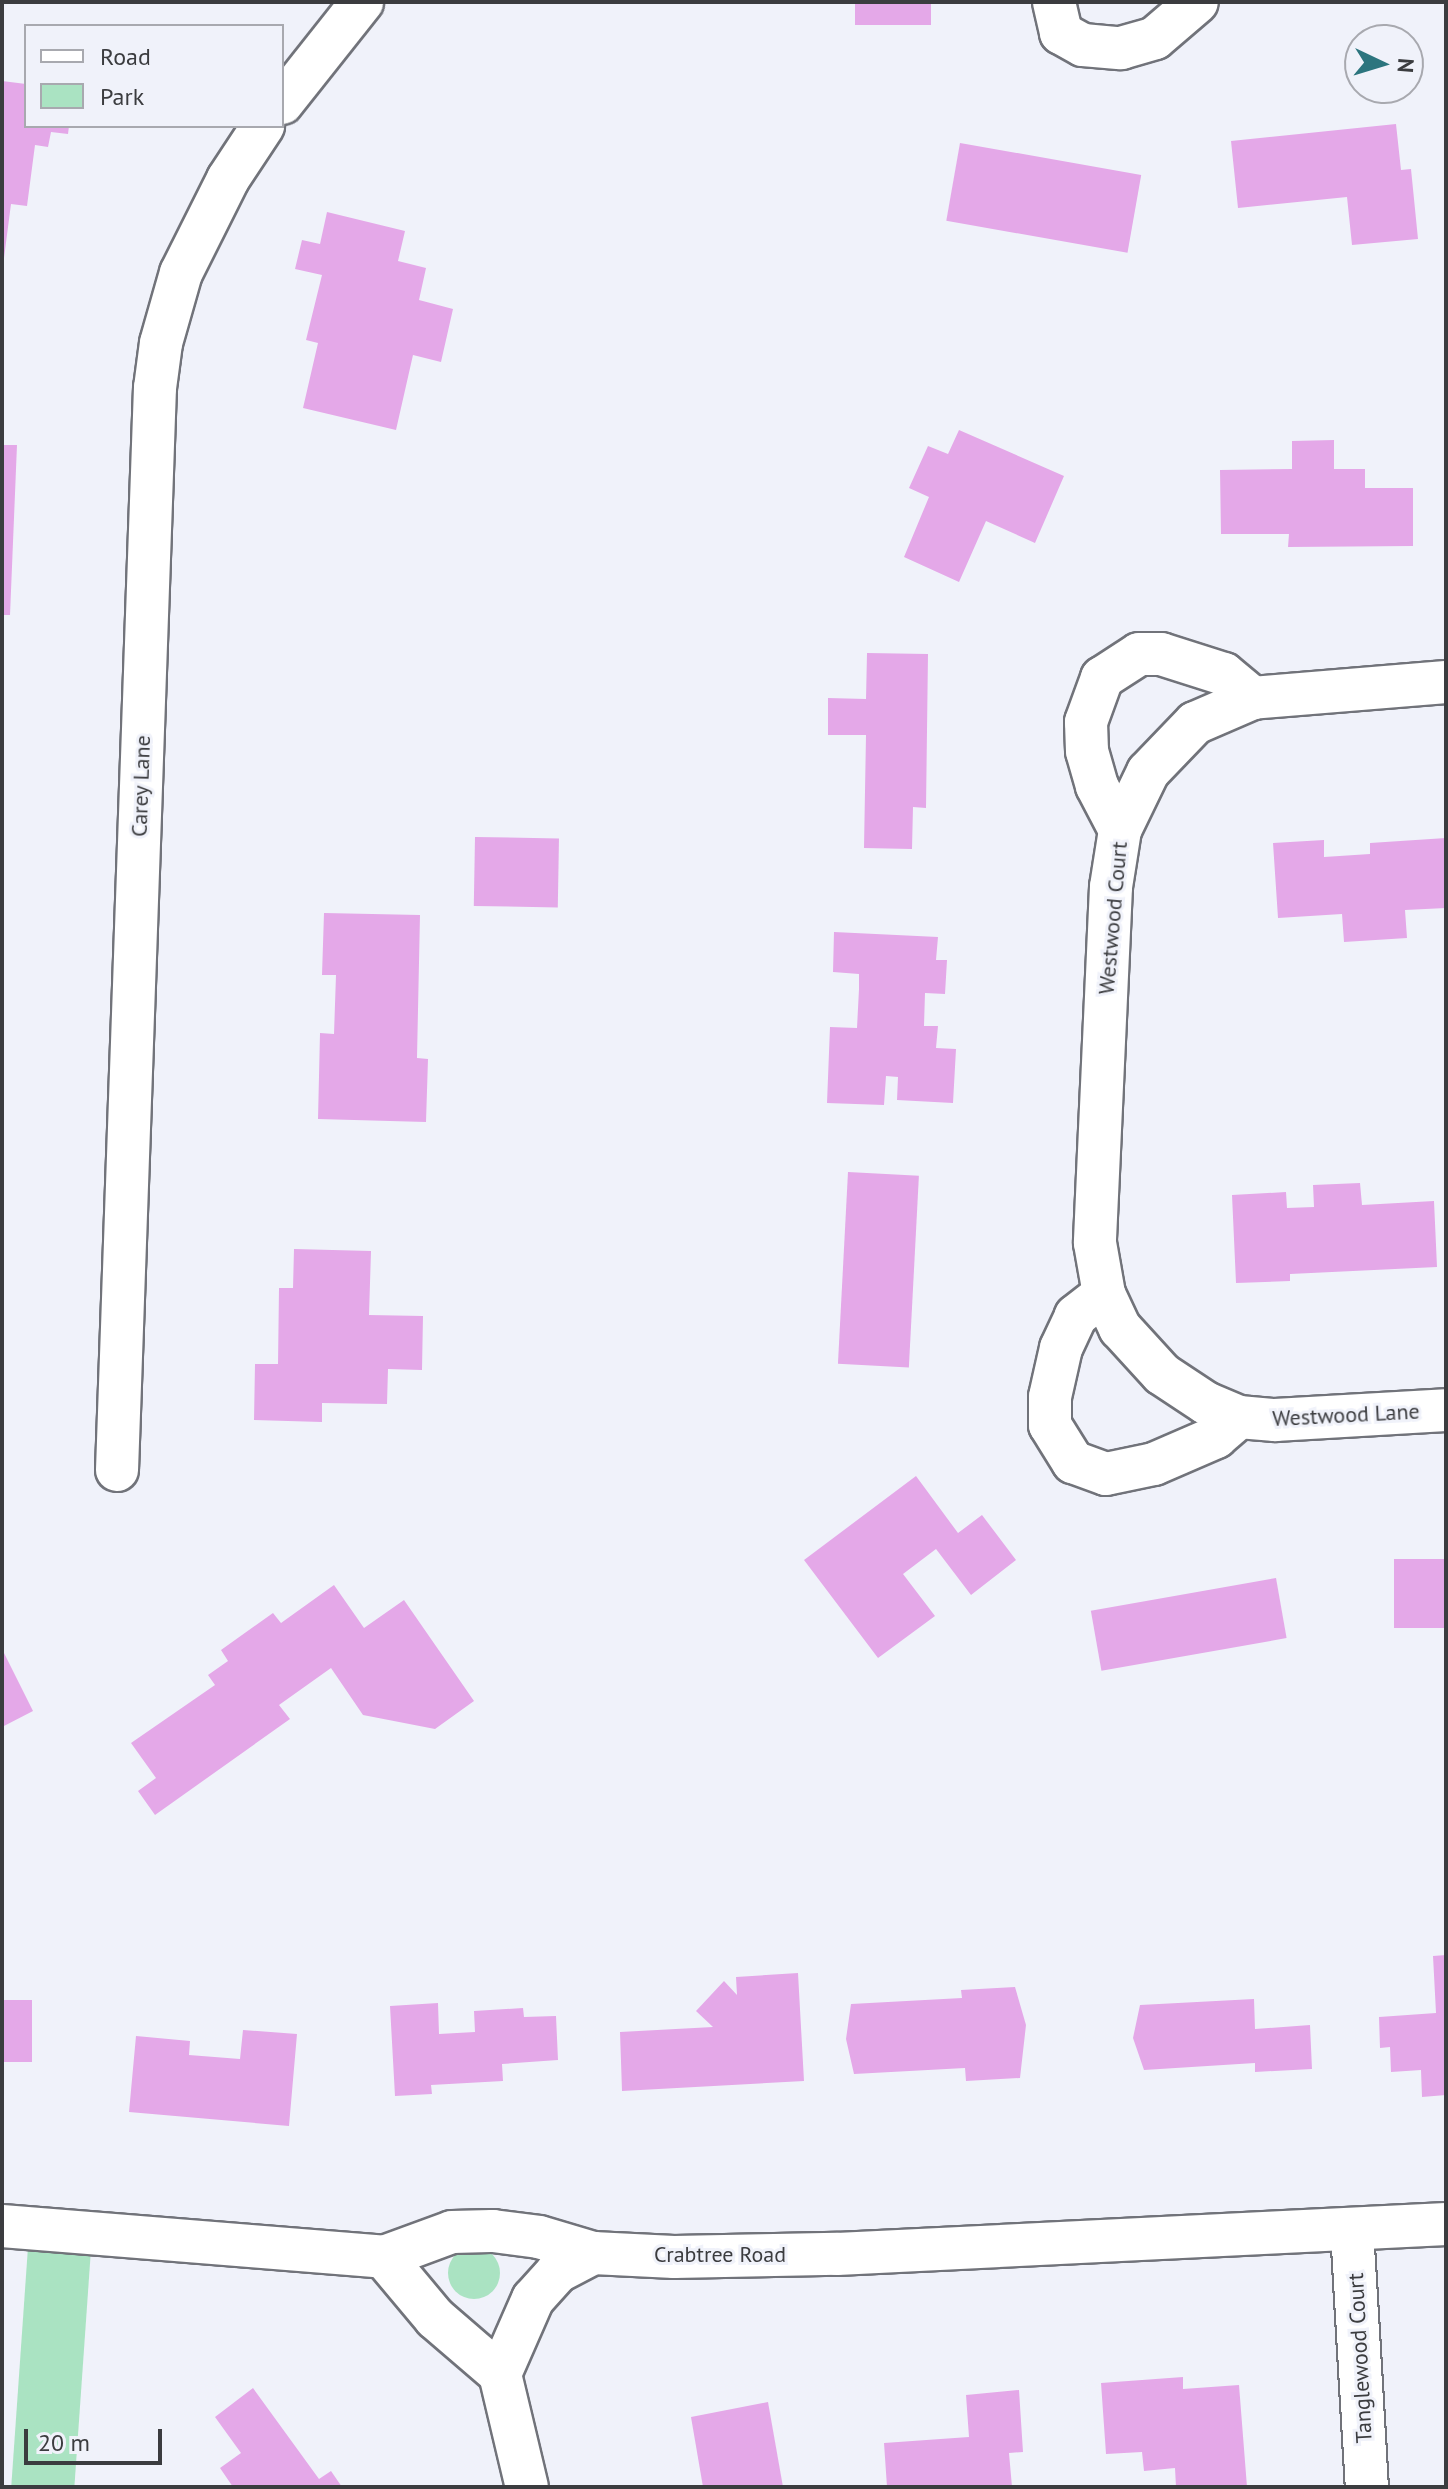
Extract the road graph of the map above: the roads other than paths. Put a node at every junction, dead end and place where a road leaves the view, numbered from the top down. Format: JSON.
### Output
{"nodes":[{"id":1,"x":362,"y":2,"type":"edge"},
{"id":2,"x":1054,"y":2,"type":"edge"},
{"id":3,"x":1197,"y":2,"type":"edge"},
{"id":4,"x":284,"y":100,"type":"edge"},
{"id":5,"x":262,"y":128,"type":"edge"},
{"id":6,"x":1446,"y":682,"type":"edge"},
{"id":7,"x":1253,"y":698,"type":"junction"},
{"id":8,"x":1120,"y":830,"type":"junction"},
{"id":9,"x":1104,"y":1294,"type":"junction"},
{"id":10,"x":1162,"y":1374,"type":"joint"},
{"id":11,"x":1446,"y":1410,"type":"edge"},
{"id":12,"x":1239,"y":1417,"type":"junction"},
{"id":13,"x":117,"y":1470,"type":"dead end"},
{"id":14,"x":1446,"y":2224,"type":"edge"},
{"id":15,"x":2,"y":2226,"type":"edge"},
{"id":16,"x":1352,"y":2229,"type":"junction"},
{"id":17,"x":593,"y":2253,"type":"junction"},
{"id":18,"x":384,"y":2257,"type":"junction"},
{"id":19,"x":500,"y":2374,"type":"junction"},
{"id":20,"x":527,"y":2487,"type":"edge"},
{"id":21,"x":1367,"y":2487,"type":"edge"}],
"edges":[{"from":1,"to":4,"type":"street"},
{"from":2,"to":3,"type":"street"},
{"from":5,"to":13,"type":"street","name":"Carey Lane"},
{"from":6,"to":7,"type":"street","name":"Westwood Court"},
{"from":7,"to":8,"type":"street","name":"Westwood Court"},
{"from":7,"to":8,"type":"street"},
{"from":8,"to":9,"type":"street","name":"Westwood Court"},
{"from":9,"to":10,"type":"street","name":"Westwood Court"},
{"from":9,"to":12,"type":"street"},
{"from":10,"to":12,"type":"street","name":"Westwood Lane"},
{"from":11,"to":12,"type":"street","name":"Westwood Lane"},
{"from":14,"to":16,"type":"street","name":"Crabtree Road"},
{"from":15,"to":18,"type":"street","name":"Crabtree Road"},
{"from":16,"to":17,"type":"street","name":"Crabtree Road"},
{"from":16,"to":21,"type":"street","name":"Tanglewood Court"},
{"from":17,"to":18,"type":"street","name":"Crabtree Road"},
{"from":17,"to":19,"type":"street"},
{"from":18,"to":19,"type":"street"},
{"from":19,"to":20,"type":"street"}]}
